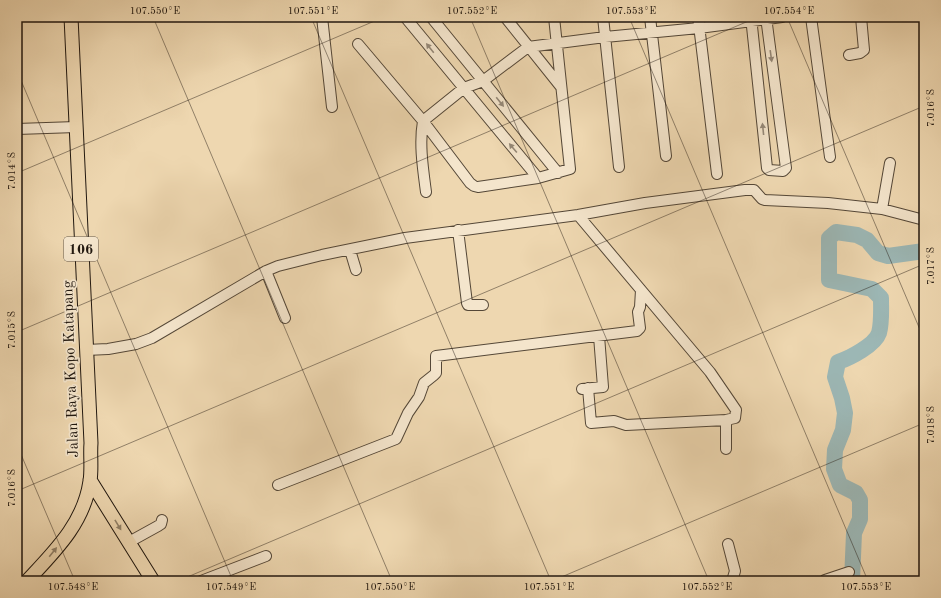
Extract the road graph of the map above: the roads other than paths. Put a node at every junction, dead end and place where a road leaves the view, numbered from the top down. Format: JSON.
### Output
{"nodes":[{"id":1,"x":71,"y":17,"type":"edge"},
{"id":2,"x":322,"y":17,"type":"edge"},
{"id":3,"x":405,"y":17,"type":"edge"},
{"id":4,"x":431,"y":17,"type":"edge"},
{"id":5,"x":505,"y":17,"type":"edge"},
{"id":6,"x":554,"y":17,"type":"edge"},
{"id":7,"x":602,"y":17,"type":"edge"},
{"id":8,"x":650,"y":17,"type":"edge"},
{"id":9,"x":698,"y":17,"type":"edge"},
{"id":10,"x":782,"y":17,"type":"edge"},
{"id":11,"x":811,"y":17,"type":"edge"},
{"id":12,"x":861,"y":17,"type":"edge"},
{"id":13,"x":766,"y":18,"type":"edge"},
{"id":14,"x":752,"y":19,"type":"edge"},
{"id":15,"x":699,"y":28,"type":"junction"},
{"id":16,"x":652,"y":33,"type":"junction"},
{"id":17,"x":605,"y":37,"type":"junction"},
{"id":18,"x":557,"y":42,"type":"junction"},
{"id":19,"x":358,"y":44,"type":"dead end"},
{"id":20,"x":528,"y":47,"type":"junction"},
{"id":21,"x":849,"y":55,"type":"dead end"},
{"id":22,"x":483,"y":80,"type":"junction"},
{"id":23,"x":464,"y":88,"type":"junction"},
{"id":24,"x":561,"y":88,"type":"junction"},
{"id":25,"x":332,"y":107,"type":"dead end"},
{"id":26,"x":423,"y":121,"type":"junction"},
{"id":27,"x":76,"y":127,"type":"junction"},
{"id":28,"x":17,"y":129,"type":"edge"},
{"id":29,"x":666,"y":156,"type":"dead end"},
{"id":30,"x":830,"y":157,"type":"dead end"},
{"id":31,"x":890,"y":163,"type":"dead end"},
{"id":32,"x":619,"y":167,"type":"dead end"},
{"id":33,"x":558,"y":173,"type":"junction"},
{"id":34,"x":717,"y":174,"type":"dead end"},
{"id":35,"x":538,"y":178,"type":"junction"},
{"id":36,"x":426,"y":192,"type":"dead end"},
{"id":37,"x":882,"y":209,"type":"junction"},
{"id":38,"x":578,"y":215,"type":"junction"},
{"id":39,"x":924,"y":220,"type":"edge"},
{"id":40,"x":458,"y":230,"type":"junction"},
{"id":41,"x":350,"y":250,"type":"junction"},
{"id":42,"x":356,"y":270,"type":"dead end"},
{"id":43,"x":266,"y":271,"type":"junction"},
{"id":44,"x":641,"y":290,"type":"junction"},
{"id":45,"x":483,"y":305,"type":"dead end"},
{"id":46,"x":285,"y":318,"type":"dead end"},
{"id":47,"x":599,"y":336,"type":"junction"},
{"id":48,"x":86,"y":350,"type":"junction"},
{"id":49,"x":726,"y":420,"type":"junction"},
{"id":50,"x":726,"y":449,"type":"dead end"},
{"id":51,"x":90,"y":480,"type":"junction"},
{"id":52,"x":278,"y":485,"type":"dead end"},
{"id":53,"x":104,"y":502,"type":"junction"},
{"id":54,"x":84,"y":504,"type":"junction"},
{"id":55,"x":162,"y":520,"type":"dead end"},
{"id":56,"x":129,"y":542,"type":"junction"},
{"id":57,"x":728,"y":544,"type":"dead end"},
{"id":58,"x":266,"y":556,"type":"dead end"},
{"id":59,"x":849,"y":572,"type":"dead end"},
{"id":60,"x":27,"y":581,"type":"edge"},
{"id":61,"x":153,"y":581,"type":"edge"},
{"id":62,"x":201,"y":581,"type":"edge"},
{"id":63,"x":732,"y":581,"type":"edge"},
{"id":64,"x":823,"y":581,"type":"edge"}],
"edges":[{"from":1,"to":27,"type":"main road","name":"Jalan Raya Kopo Katapang","number":"106"},
{"from":2,"to":25,"type":"street"},
{"from":23,"to":3,"type":"street","one_way":true},
{"from":4,"to":22,"type":"street"},
{"from":5,"to":20,"type":"street"},
{"from":6,"to":18,"type":"street"},
{"from":7,"to":17,"type":"street"},
{"from":8,"to":16,"type":"street"},
{"from":9,"to":15,"type":"street"},
{"from":10,"to":13,"type":"street"},
{"from":11,"to":30,"type":"street"},
{"from":12,"to":21,"type":"street"},
{"from":13,"to":14,"type":"street"},
{"from":13,"to":14,"type":"street","one_way":true},
{"from":14,"to":15,"type":"street"},
{"from":15,"to":16,"type":"street"},
{"from":15,"to":34,"type":"street"},
{"from":16,"to":17,"type":"street"},
{"from":16,"to":29,"type":"street"},
{"from":17,"to":18,"type":"street"},
{"from":17,"to":32,"type":"street"},
{"from":18,"to":20,"type":"street"},
{"from":18,"to":24,"type":"street"},
{"from":19,"to":26,"type":"street"},
{"from":20,"to":22,"type":"street"},
{"from":20,"to":24,"type":"street"},
{"from":22,"to":23,"type":"street"},
{"from":22,"to":33,"type":"street","one_way":true},
{"from":23,"to":26,"type":"street"},
{"from":35,"to":23,"type":"street","one_way":true},
{"from":24,"to":33,"type":"street"},
{"from":26,"to":35,"type":"street"},
{"from":26,"to":36,"type":"street"},
{"from":27,"to":28,"type":"street"},
{"from":27,"to":48,"type":"main road","name":"Jalan Raya Kopo Katapang","number":"106"},
{"from":31,"to":37,"type":"street"},
{"from":33,"to":35,"type":"street"},
{"from":37,"to":38,"type":"street"},
{"from":37,"to":39,"type":"street"},
{"from":38,"to":40,"type":"street"},
{"from":38,"to":44,"type":"street"},
{"from":40,"to":41,"type":"street"},
{"from":40,"to":45,"type":"street"},
{"from":41,"to":42,"type":"street"},
{"from":41,"to":43,"type":"street"},
{"from":43,"to":46,"type":"street"},
{"from":43,"to":48,"type":"street"},
{"from":44,"to":47,"type":"street"},
{"from":44,"to":49,"type":"street"},
{"from":47,"to":49,"type":"street"},
{"from":47,"to":52,"type":"street"},
{"from":48,"to":51,"type":"main road","name":"Jalan Raya Kopo Katapang","number":"106"},
{"from":49,"to":50,"type":"street"},
{"from":51,"to":53,"type":"main road"},
{"from":51,"to":54,"type":"main road","number":"106"},
{"from":53,"to":54,"type":"main road"},
{"from":53,"to":56,"type":"main road","one_way":true},
{"from":60,"to":54,"type":"main road","number":"106","one_way":true},
{"from":55,"to":56,"type":"street"},
{"from":56,"to":61,"type":"main road"},
{"from":57,"to":63,"type":"street"},
{"from":58,"to":62,"type":"street"},
{"from":59,"to":64,"type":"street"}]}
